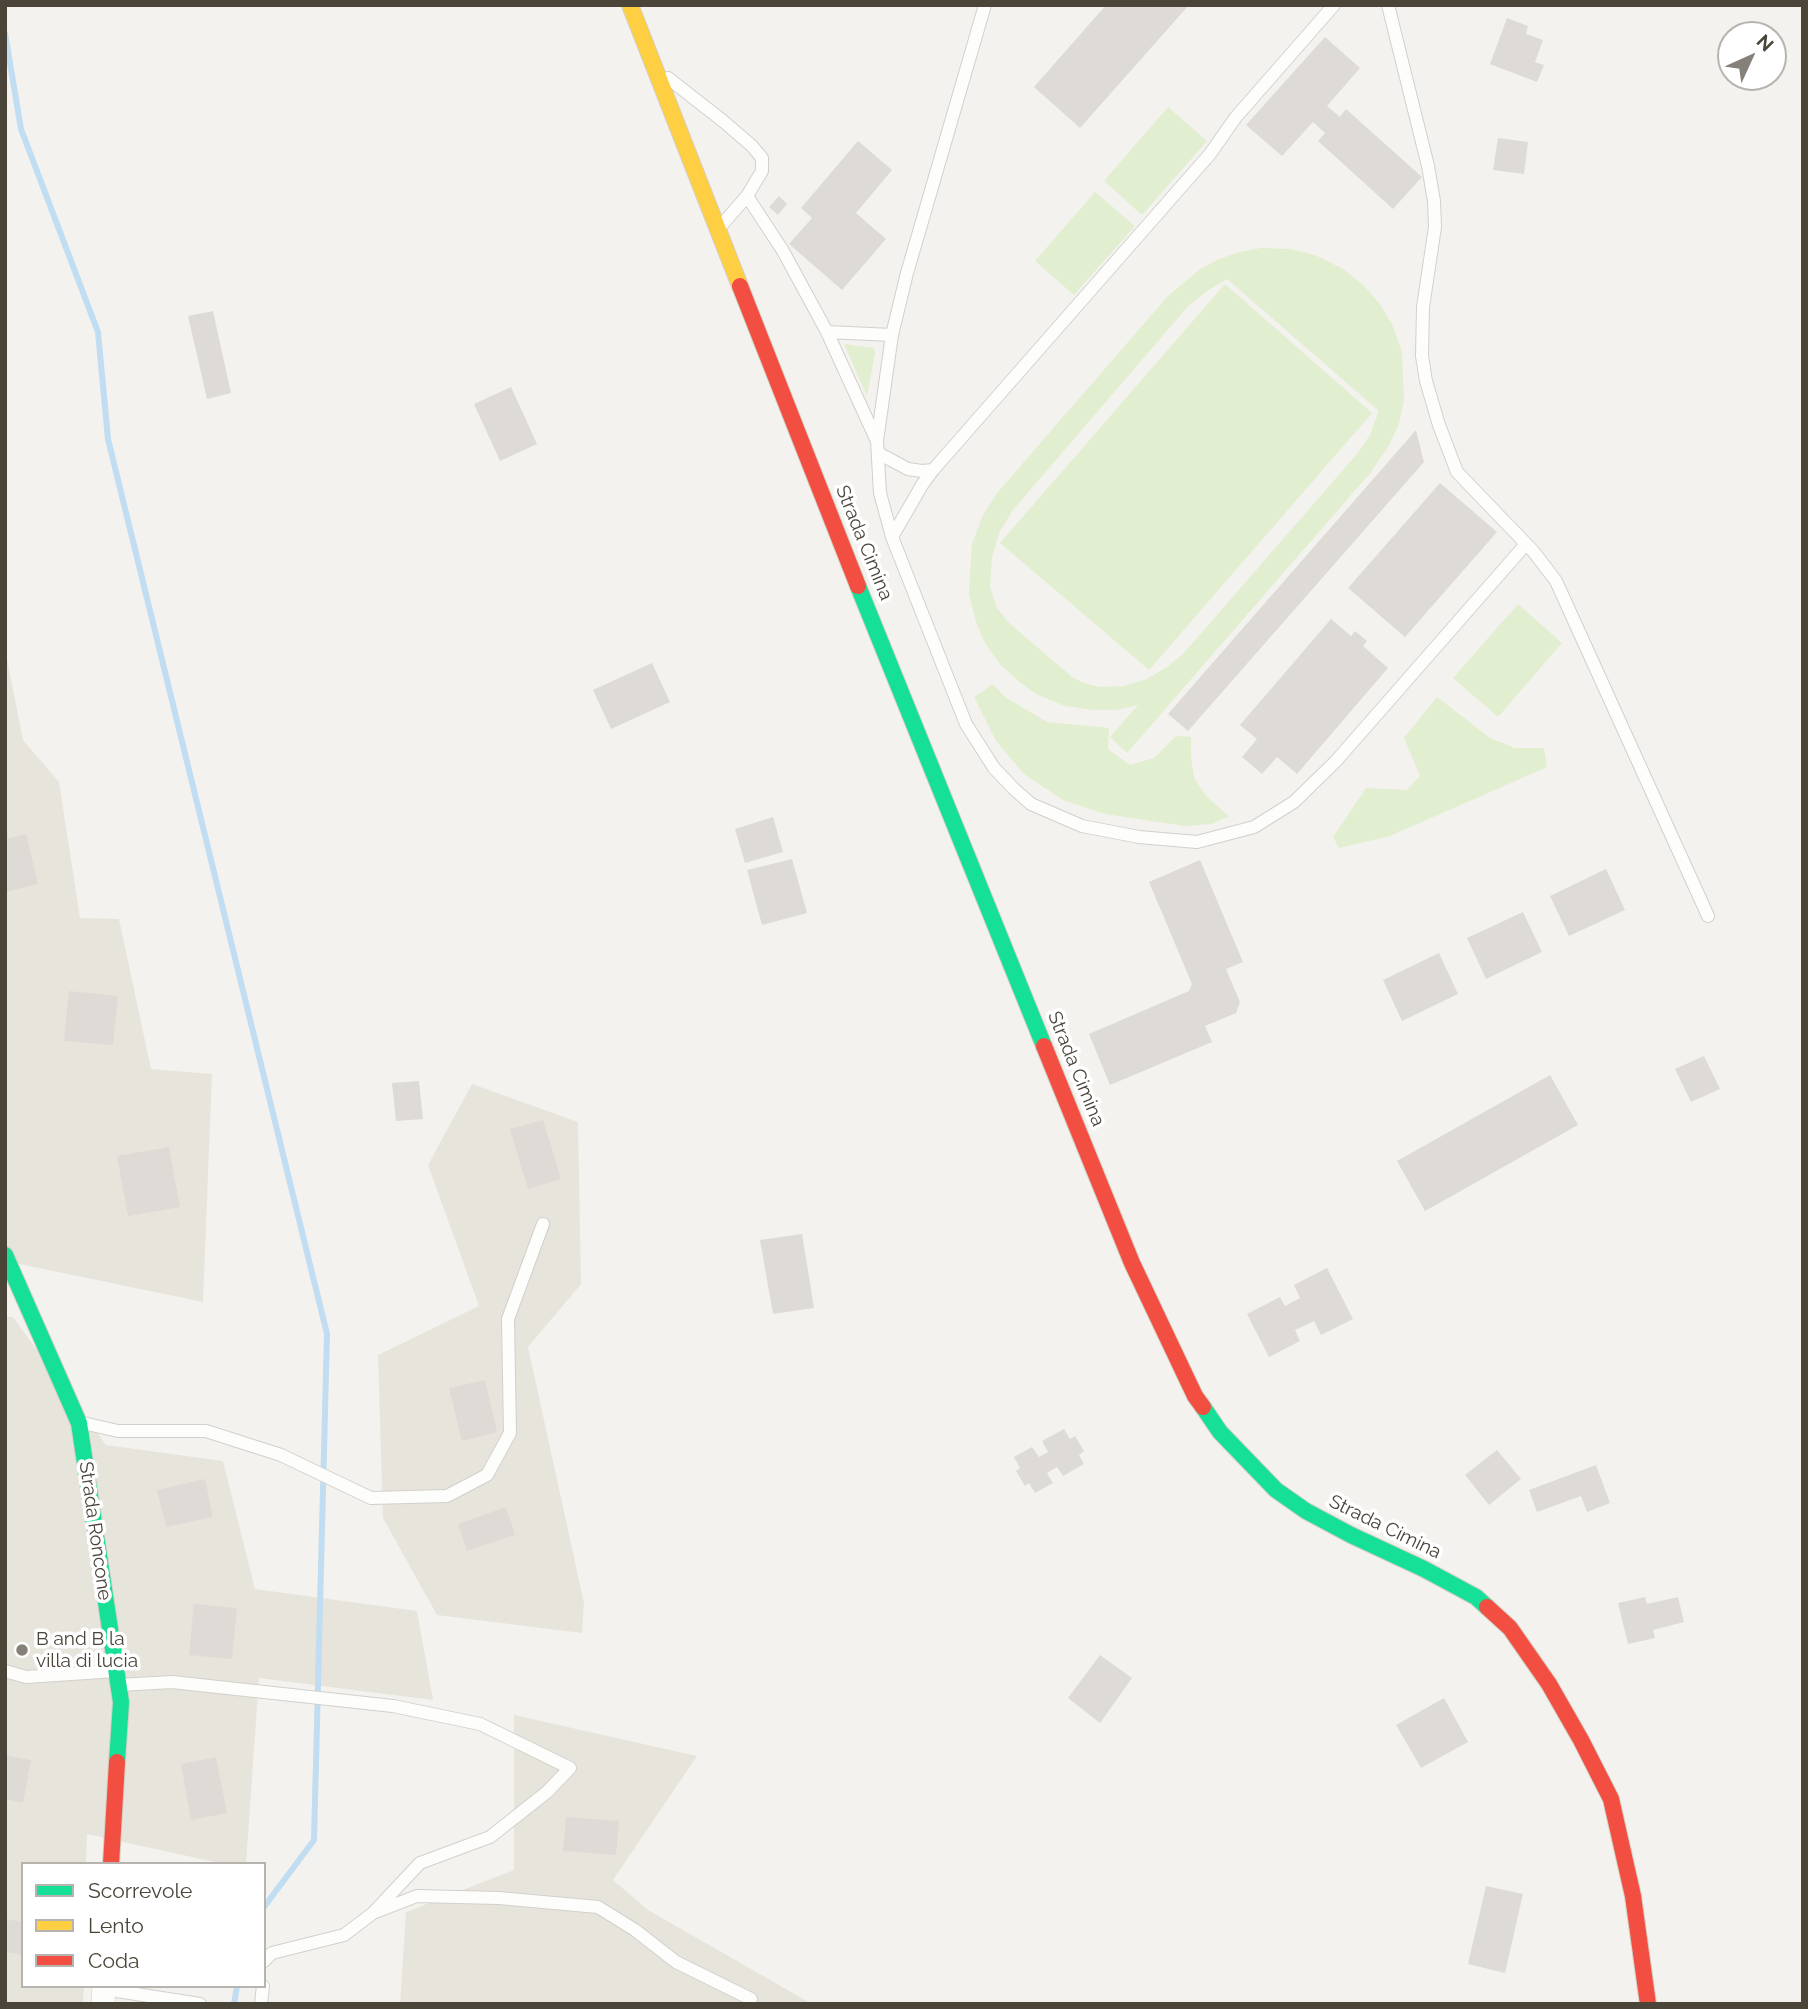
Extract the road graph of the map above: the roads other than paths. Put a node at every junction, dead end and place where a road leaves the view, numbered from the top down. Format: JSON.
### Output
{"nodes":[{"id":1,"x":630,"y":5,"type":"edge"},
{"id":2,"x":985,"y":5,"type":"edge"},
{"id":3,"x":1334,"y":5,"type":"edge"},
{"id":4,"x":1388,"y":5,"type":"edge"},
{"id":5,"x":654,"y":66,"type":"junction"},
{"id":6,"x":747,"y":196,"type":"junction"},
{"id":7,"x":716,"y":230,"type":"junction"},
{"id":8,"x":827,"y":332,"type":"junction"},
{"id":9,"x":892,"y":335,"type":"junction"},
{"id":10,"x":877,"y":447,"type":"junction"},
{"id":11,"x":933,"y":470,"type":"junction"},
{"id":12,"x":892,"y":537,"type":"junction"},
{"id":13,"x":1526,"y":544,"type":"junction"},
{"id":14,"x":1708,"y":916,"type":"dead end"},
{"id":15,"x":543,"y":1224,"type":"dead end"},
{"id":16,"x":5,"y":1255,"type":"edge"},
{"id":17,"x":79,"y":1423,"type":"junction"},
{"id":18,"x":5,"y":1671,"type":"edge"},
{"id":19,"x":117,"y":1678,"type":"junction"},
{"id":20,"x":111,"y":1862,"type":"edge"},
{"id":21,"x":373,"y":1913,"type":"junction"},
{"id":22,"x":266,"y":1959,"type":"edge"},
{"id":23,"x":103,"y":1993,"type":"edge"},
{"id":24,"x":751,"y":1999,"type":"dead end"},
{"id":25,"x":200,"y":2004,"type":"edge"},
{"id":26,"x":1648,"y":2004,"type":"edge"}],
"edges":[{"from":1,"to":5,"type":"main road","name":"Strada Cimina"},
{"from":2,"to":9,"type":"lane"},
{"from":3,"to":11,"type":"lane"},
{"from":4,"to":13,"type":"lane"},
{"from":5,"to":6,"type":"lane"},
{"from":5,"to":7,"type":"main road","name":"Strada Cimina"},
{"from":6,"to":7,"type":"lane"},
{"from":6,"to":8,"type":"lane"},
{"from":7,"to":26,"type":"main road","name":"Strada Cimina"},
{"from":8,"to":9,"type":"lane"},
{"from":8,"to":10,"type":"lane"},
{"from":9,"to":10,"type":"lane"},
{"from":10,"to":11,"type":"lane"},
{"from":10,"to":12,"type":"lane"},
{"from":11,"to":12,"type":"lane"},
{"from":12,"to":13,"type":"lane"},
{"from":13,"to":14,"type":"lane"},
{"from":15,"to":17,"type":"lane"},
{"from":16,"to":17,"type":"main road","name":"Strada Roncone"},
{"from":17,"to":19,"type":"main road","name":"Strada Roncone"},
{"from":18,"to":19,"type":"lane"},
{"from":19,"to":20,"type":"main road","name":"Strada Roncone"},
{"from":19,"to":21,"type":"lane"},
{"from":21,"to":22,"type":"lane"},
{"from":21,"to":24,"type":"lane"},
{"from":23,"to":25,"type":"lane"}]}
